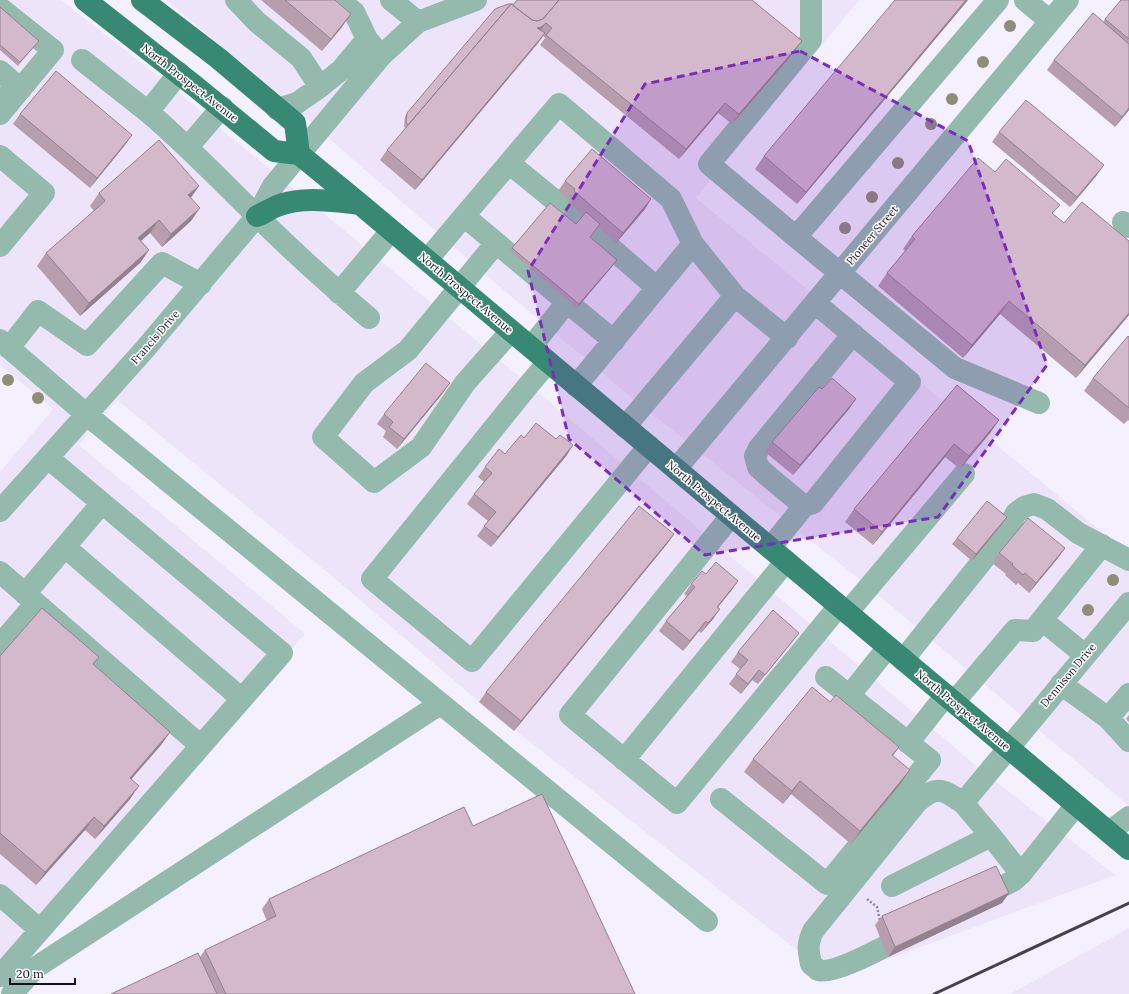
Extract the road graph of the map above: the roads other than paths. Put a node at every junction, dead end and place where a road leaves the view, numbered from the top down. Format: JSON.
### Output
{"nodes":[{"id":1,"x":85,"y":0,"type":"edge"},
{"id":2,"x":142,"y":0,"type":"edge"},
{"id":3,"x":236,"y":0,"type":"edge"},
{"id":4,"x":338,"y":0,"type":"edge"},
{"id":5,"x":390,"y":0,"type":"edge"},
{"id":6,"x":476,"y":0,"type":"edge"},
{"id":7,"x":811,"y":0,"type":"edge"},
{"id":8,"x":998,"y":0,"type":"edge"},
{"id":9,"x":1026,"y":0,"type":"edge"},
{"id":10,"x":1068,"y":0,"type":"edge"},
{"id":11,"x":0,"y":8,"type":"edge"},
{"id":12,"x":1050,"y":21,"type":"junction"},
{"id":13,"x":418,"y":22,"type":"junction"},
{"id":14,"x":367,"y":39,"type":"junction"},
{"id":15,"x":381,"y":56,"type":"junction"},
{"id":16,"x":82,"y":60,"type":"dead end"},
{"id":17,"x":0,"y":71,"type":"edge"},
{"id":18,"x":180,"y":74,"type":"junction"},
{"id":19,"x":320,"y":87,"type":"junction"},
{"id":20,"x":21,"y":89,"type":"junction"},
{"id":21,"x":0,"y":98,"type":"edge"},
{"id":22,"x":222,"y":108,"type":"junction"},
{"id":23,"x":277,"y":109,"type":"junction"},
{"id":24,"x":148,"y":112,"type":"junction"},
{"id":25,"x":0,"y":114,"type":"edge"},
{"id":26,"x":188,"y":147,"type":"junction"},
{"id":27,"x":299,"y":154,"type":"junction"},
{"id":28,"x":0,"y":156,"type":"edge"},
{"id":29,"x":508,"y":163,"type":"junction"},
{"id":30,"x":360,"y":204,"type":"junction"},
{"id":31,"x":257,"y":216,"type":"junction"},
{"id":32,"x":464,"y":216,"type":"junction"},
{"id":33,"x":392,"y":230,"type":"junction"},
{"id":34,"x":796,"y":236,"type":"junction"},
{"id":35,"x":496,"y":242,"type":"junction"},
{"id":36,"x":693,"y":244,"type":"junction"},
{"id":37,"x":0,"y":246,"type":"edge"},
{"id":38,"x":427,"y":260,"type":"junction"},
{"id":39,"x":841,"y":273,"type":"junction"},
{"id":40,"x":201,"y":284,"type":"junction"},
{"id":41,"x":459,"y":287,"type":"junction"},
{"id":42,"x":657,"y":288,"type":"junction"},
{"id":43,"x":339,"y":293,"type":"junction"},
{"id":44,"x":735,"y":296,"type":"junction"},
{"id":45,"x":567,"y":302,"type":"junction"},
{"id":46,"x":815,"y":303,"type":"junction"},
{"id":47,"x":369,"y":318,"type":"dead end"},
{"id":48,"x":511,"y":331,"type":"junction"},
{"id":49,"x":852,"y":334,"type":"junction"},
{"id":50,"x":786,"y":338,"type":"junction"},
{"id":51,"x":614,"y":341,"type":"junction"},
{"id":52,"x":5,"y":344,"type":"edge"},
{"id":53,"x":531,"y":347,"type":"junction"},
{"id":54,"x":548,"y":362,"type":"junction"},
{"id":55,"x":576,"y":386,"type":"junction"},
{"id":56,"x":1039,"y":403,"type":"dead end"},
{"id":57,"x":87,"y":415,"type":"junction"},
{"id":58,"x":625,"y":426,"type":"junction"},
{"id":59,"x":649,"y":446,"type":"junction"},
{"id":60,"x":48,"y":458,"type":"junction"},
{"id":61,"x":676,"y":469,"type":"junction"},
{"id":62,"x":964,"y":474,"type":"edge"},
{"id":63,"x":102,"y":503,"type":"junction"},
{"id":64,"x":804,"y":506,"type":"junction"},
{"id":65,"x":0,"y":511,"type":"edge"},
{"id":66,"x":732,"y":516,"type":"junction"},
{"id":67,"x":1102,"y":545,"type":"junction"},
{"id":68,"x":65,"y":547,"type":"junction"},
{"id":69,"x":778,"y":555,"type":"junction"},
{"id":70,"x":1129,"y":560,"type":"edge"},
{"id":71,"x":0,"y":572,"type":"edge"},
{"id":72,"x":30,"y":598,"type":"junction"},
{"id":73,"x":1129,"y":603,"type":"edge"},
{"id":74,"x":843,"y":610,"type":"junction"},
{"id":75,"x":1042,"y":620,"type":"junction"},
{"id":76,"x":0,"y":645,"type":"edge"},
{"id":77,"x":896,"y":653,"type":"junction"},
{"id":78,"x":1085,"y":655,"type":"junction"},
{"id":79,"x":826,"y":677,"type":"dead end"},
{"id":80,"x":1061,"y":684,"type":"junction"},
{"id":81,"x":1129,"y":694,"type":"edge"},
{"id":82,"x":849,"y":696,"type":"junction"},
{"id":83,"x":242,"y":699,"type":"junction"},
{"id":84,"x":950,"y":699,"type":"junction"},
{"id":85,"x":440,"y":704,"type":"junction"},
{"id":86,"x":1108,"y":718,"type":"junction"},
{"id":87,"x":1129,"y":742,"type":"edge"},
{"id":88,"x":908,"y":743,"type":"junction"},
{"id":89,"x":201,"y":746,"type":"junction"},
{"id":90,"x":1008,"y":748,"type":"junction"},
{"id":91,"x":624,"y":760,"type":"junction"},
{"id":92,"x":721,"y":798,"type":"dead end"},
{"id":93,"x":963,"y":803,"type":"junction"},
{"id":94,"x":1076,"y":805,"type":"junction"},
{"id":95,"x":1129,"y":817,"type":"edge"},
{"id":96,"x":1109,"y":832,"type":"junction"},
{"id":97,"x":991,"y":836,"type":"junction"},
{"id":98,"x":1129,"y":849,"type":"edge"},
{"id":99,"x":1021,"y":874,"type":"junction"},
{"id":100,"x":892,"y":886,"type":"dead end"},
{"id":101,"x":0,"y":895,"type":"edge"},
{"id":102,"x":961,"y":907,"type":"edge"},
{"id":103,"x":707,"y":921,"type":"dead end"},
{"id":104,"x":926,"y":925,"type":"edge"},
{"id":105,"x":40,"y":930,"type":"junction"},
{"id":106,"x":0,"y":976,"type":"edge"},
{"id":107,"x":12,"y":994,"type":"edge"}],
"edges":[{"from":1,"to":18,"type":"main road","name":"North Prospect Avenue"},
{"from":2,"to":23,"type":"main road"},
{"from":3,"to":19,"type":"street"},
{"from":4,"to":14,"type":"street"},
{"from":5,"to":13,"type":"street"},
{"from":6,"to":13,"type":"street"},
{"from":7,"to":34,"type":"street"},
{"from":8,"to":34,"type":"street"},
{"from":9,"to":12,"type":"street"},
{"from":10,"to":12,"type":"street","name":"Pioneer Street"},
{"from":11,"to":20,"type":"street"},
{"from":12,"to":39,"type":"street","name":"Pioneer Street"},
{"from":13,"to":15,"type":"street","name":"Francis Drive"},
{"from":14,"to":15,"type":"street"},
{"from":14,"to":19,"type":"street"},
{"from":15,"to":27,"type":"street","name":"Francis Drive"},
{"from":16,"to":24,"type":"street"},
{"from":17,"to":20,"type":"street"},
{"from":18,"to":22,"type":"main road","name":"North Prospect Avenue"},
{"from":18,"to":24,"type":"street"},
{"from":19,"to":23,"type":"street"},
{"from":20,"to":21,"type":"street"},
{"from":20,"to":25,"type":"street"},
{"from":22,"to":26,"type":"street"},
{"from":22,"to":27,"type":"main road","name":"North Prospect Avenue"},
{"from":23,"to":27,"type":"main road"},
{"from":24,"to":26,"type":"street"},
{"from":26,"to":31,"type":"street"},
{"from":27,"to":30,"type":"main road","name":"North Prospect Avenue"},
{"from":27,"to":31,"type":"street","name":"Francis Drive"},
{"from":28,"to":37,"type":"street"},
{"from":29,"to":32,"type":"street"},
{"from":29,"to":36,"type":"street"},
{"from":29,"to":42,"type":"street"},
{"from":30,"to":31,"type":"main road"},
{"from":30,"to":33,"type":"main road","name":"North Prospect Avenue"},
{"from":31,"to":40,"type":"street","name":"Francis Drive"},
{"from":31,"to":43,"type":"street"},
{"from":32,"to":35,"type":"street"},
{"from":32,"to":38,"type":"street"},
{"from":33,"to":38,"type":"main road","name":"North Prospect Avenue"},
{"from":33,"to":43,"type":"street"},
{"from":34,"to":39,"type":"street"},
{"from":35,"to":41,"type":"street"},
{"from":35,"to":45,"type":"street"},
{"from":36,"to":42,"type":"street"},
{"from":36,"to":44,"type":"street"},
{"from":38,"to":41,"type":"main road","name":"North Prospect Avenue"},
{"from":39,"to":46,"type":"street","name":"Pioneer Street"},
{"from":39,"to":56,"type":"street"},
{"from":40,"to":52,"type":"street"},
{"from":40,"to":57,"type":"street","name":"Francis Drive"},
{"from":41,"to":48,"type":"main road","name":"North Prospect Avenue"},
{"from":41,"to":48,"type":"street"},
{"from":42,"to":51,"type":"street"},
{"from":43,"to":47,"type":"street"},
{"from":44,"to":50,"type":"street"},
{"from":44,"to":58,"type":"street"},
{"from":45,"to":51,"type":"street"},
{"from":45,"to":53,"type":"street"},
{"from":46,"to":49,"type":"street"},
{"from":46,"to":50,"type":"street","name":"Pioneer Street"},
{"from":48,"to":53,"type":"main road","name":"North Prospect Avenue"},
{"from":49,"to":64,"type":"street"},
{"from":49,"to":64,"type":"street"},
{"from":50,"to":61,"type":"street","name":"Pioneer Street"},
{"from":51,"to":55,"type":"street"},
{"from":52,"to":57,"type":"street"},
{"from":53,"to":54,"type":"main road","name":"North Prospect Avenue"},
{"from":54,"to":55,"type":"main road","name":"North Prospect Avenue"},
{"from":54,"to":59,"type":"street"},
{"from":55,"to":58,"type":"main road","name":"North Prospect Avenue"},
{"from":57,"to":60,"type":"street","name":"Francis Drive"},
{"from":57,"to":85,"type":"street"},
{"from":58,"to":59,"type":"main road","name":"North Prospect Avenue"},
{"from":59,"to":61,"type":"main road","name":"North Prospect Avenue"},
{"from":60,"to":63,"type":"street"},
{"from":60,"to":65,"type":"street","name":"Francis Drive"},
{"from":61,"to":66,"type":"main road","name":"North Prospect Avenue"},
{"from":62,"to":74,"type":"street"},
{"from":63,"to":68,"type":"street"},
{"from":63,"to":83,"type":"street"},
{"from":64,"to":69,"type":"street"},
{"from":66,"to":69,"type":"main road","name":"North Prospect Avenue"},
{"from":66,"to":91,"type":"street"},
{"from":67,"to":70,"type":"street"},
{"from":67,"to":75,"type":"street"},
{"from":67,"to":77,"type":"street"},
{"from":68,"to":72,"type":"street"},
{"from":68,"to":83,"type":"street"},
{"from":69,"to":74,"type":"main road","name":"North Prospect Avenue"},
{"from":69,"to":91,"type":"street"},
{"from":71,"to":72,"type":"street"},
{"from":72,"to":76,"type":"street"},
{"from":72,"to":89,"type":"street"},
{"from":73,"to":78,"type":"street","name":"Dennison Drive"},
{"from":74,"to":77,"type":"main road","name":"North Prospect Avenue"},
{"from":74,"to":91,"type":"street"},
{"from":75,"to":78,"type":"street"},
{"from":75,"to":84,"type":"street"},
{"from":77,"to":82,"type":"street"},
{"from":77,"to":84,"type":"main road","name":"North Prospect Avenue"},
{"from":78,"to":80,"type":"street","name":"Dennison Drive"},
{"from":79,"to":82,"type":"street"},
{"from":80,"to":86,"type":"street"},
{"from":80,"to":90,"type":"street","name":"Dennison Drive"},
{"from":81,"to":86,"type":"street"},
{"from":82,"to":88,"type":"street"},
{"from":83,"to":89,"type":"street"},
{"from":84,"to":88,"type":"street"},
{"from":84,"to":90,"type":"main road","name":"North Prospect Avenue"},
{"from":85,"to":103,"type":"street"},
{"from":85,"to":107,"type":"street"},
{"from":86,"to":87,"type":"street"},
{"from":88,"to":92,"type":"street"},
{"from":89,"to":105,"type":"street"},
{"from":90,"to":93,"type":"street","name":"Dennison Drive"},
{"from":90,"to":94,"type":"main road","name":"North Prospect Avenue"},
{"from":93,"to":97,"type":"street"},
{"from":93,"to":104,"type":"street"},
{"from":94,"to":96,"type":"main road","name":"North Prospect Avenue"},
{"from":94,"to":99,"type":"street"},
{"from":95,"to":96,"type":"street"},
{"from":96,"to":98,"type":"main road","name":"North Prospect Avenue"},
{"from":97,"to":99,"type":"street"},
{"from":97,"to":100,"type":"street"},
{"from":99,"to":102,"type":"street"},
{"from":101,"to":105,"type":"street"},
{"from":105,"to":106,"type":"street"}]}
